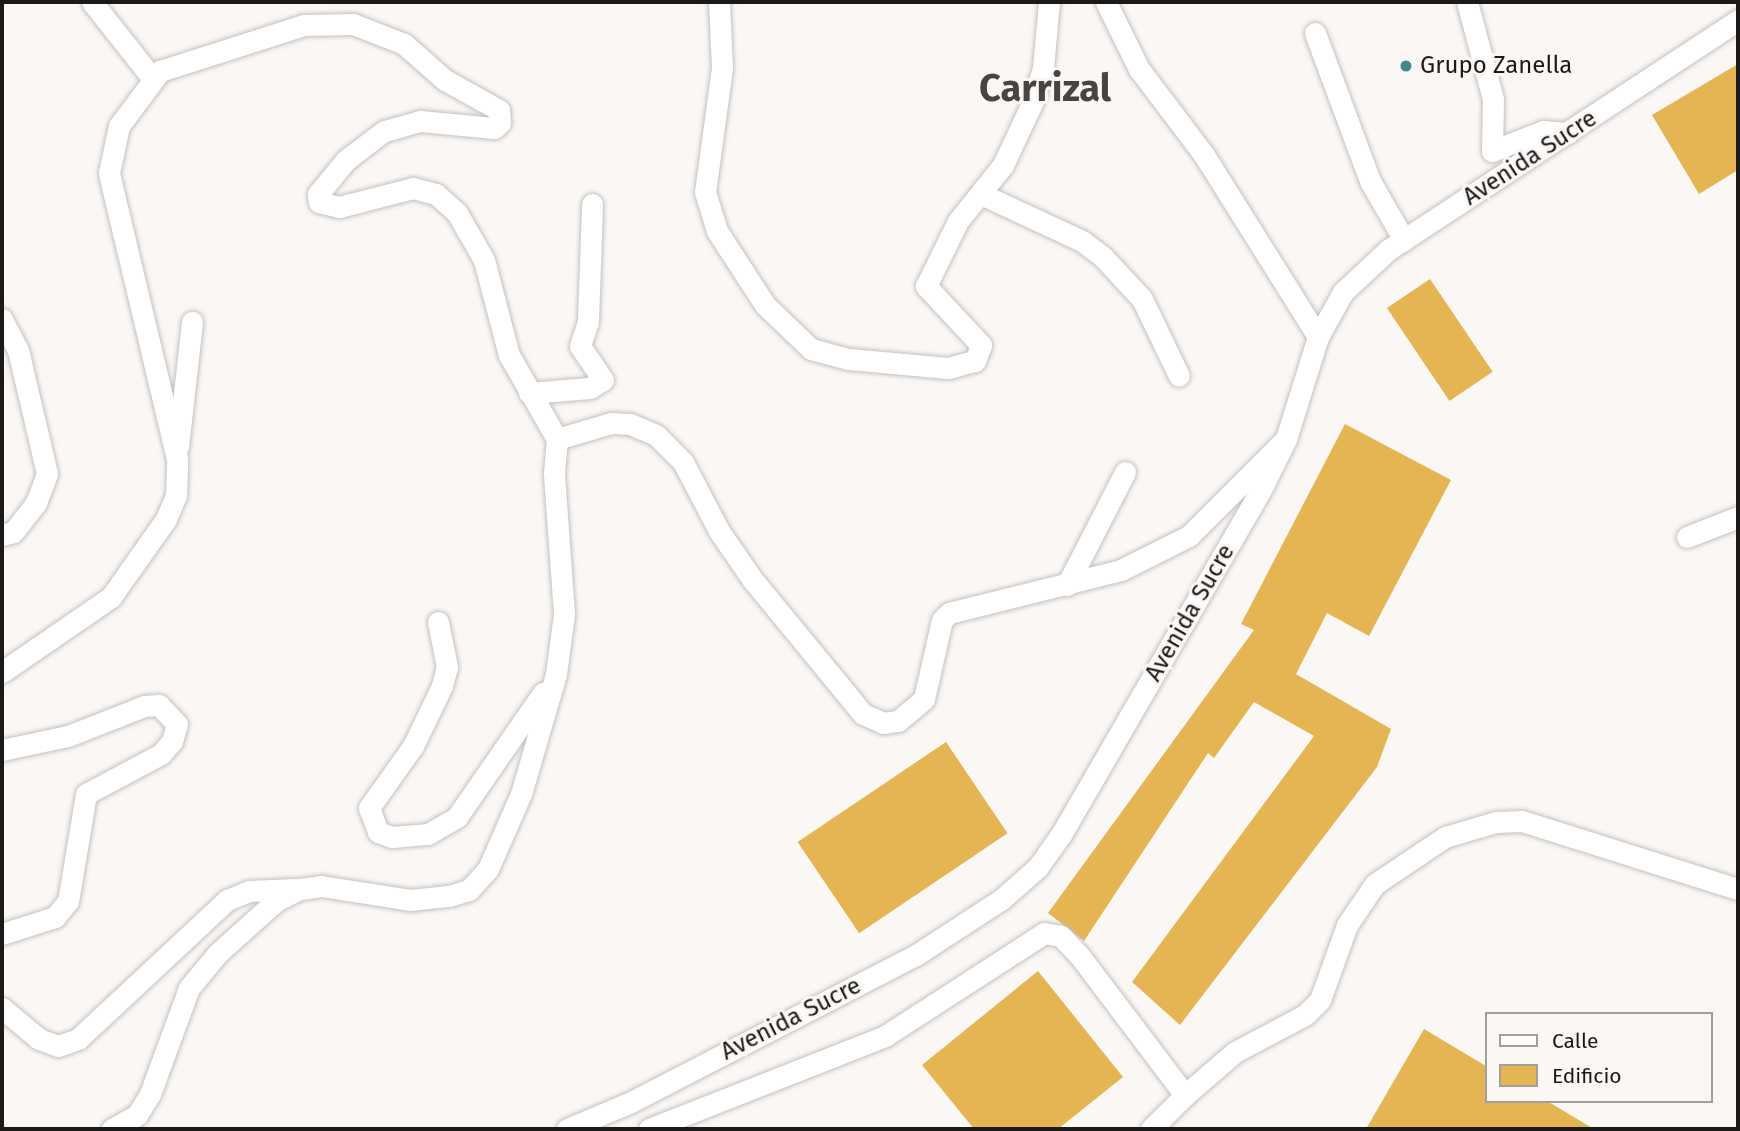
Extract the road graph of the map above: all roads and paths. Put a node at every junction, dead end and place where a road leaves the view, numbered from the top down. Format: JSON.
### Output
{"nodes":[{"id":1,"x":92,"y":2,"type":"edge"},
{"id":2,"x":719,"y":2,"type":"edge"},
{"id":3,"x":1049,"y":2,"type":"edge"},
{"id":4,"x":1106,"y":2,"type":"edge"},
{"id":5,"x":1467,"y":2,"type":"edge"},
{"id":6,"x":1738,"y":20,"type":"edge"},
{"id":7,"x":1315,"y":33,"type":"dead end"},
{"id":8,"x":153,"y":79,"type":"junction"},
{"id":9,"x":1568,"y":133,"type":"junction"},
{"id":10,"x":983,"y":195,"type":"junction"},
{"id":11,"x":592,"y":204,"type":"dead end"},
{"id":12,"x":1404,"y":240,"type":"junction"},
{"id":13,"x":2,"y":319,"type":"edge"},
{"id":14,"x":192,"y":322,"type":"dead end"},
{"id":15,"x":1318,"y":337,"type":"junction"},
{"id":16,"x":1179,"y":376,"type":"dead end"},
{"id":17,"x":528,"y":394,"type":"junction"},
{"id":18,"x":557,"y":439,"type":"junction"},
{"id":19,"x":1286,"y":439,"type":"junction"},
{"id":20,"x":177,"y":459,"type":"junction"},
{"id":21,"x":1125,"y":472,"type":"dead end"},
{"id":22,"x":1738,"y":517,"type":"edge"},
{"id":23,"x":2,"y":535,"type":"edge"},
{"id":24,"x":1687,"y":537,"type":"dead end"},
{"id":25,"x":1067,"y":585,"type":"junction"},
{"id":26,"x":438,"y":622,"type":"dead end"},
{"id":27,"x":2,"y":672,"type":"edge"},
{"id":28,"x":556,"y":674,"type":"junction"},
{"id":29,"x":2,"y":750,"type":"edge"},
{"id":30,"x":300,"y":889,"type":"junction"},
{"id":31,"x":1738,"y":889,"type":"edge"},
{"id":32,"x":2,"y":934,"type":"edge"},
{"id":33,"x":2,"y":1008,"type":"edge"},
{"id":34,"x":1185,"y":1095,"type":"junction"},
{"id":35,"x":112,"y":1129,"type":"edge"},
{"id":36,"x":567,"y":1129,"type":"edge"},
{"id":37,"x":649,"y":1129,"type":"edge"},
{"id":38,"x":1151,"y":1129,"type":"edge"}],
"edges":[{"from":1,"to":8,"type":"street"},
{"from":2,"to":10,"type":"street"},
{"from":3,"to":10,"type":"street"},
{"from":4,"to":15,"type":"street"},
{"from":5,"to":9,"type":"street"},
{"from":6,"to":9,"type":"street","name":"Avenida Sucre"},
{"from":7,"to":12,"type":"street"},
{"from":8,"to":17,"type":"street"},
{"from":8,"to":20,"type":"street"},
{"from":9,"to":12,"type":"street","name":"Avenida Sucre"},
{"from":10,"to":16,"type":"street"},
{"from":11,"to":17,"type":"street"},
{"from":12,"to":15,"type":"street","name":"Avenida Sucre"},
{"from":13,"to":23,"type":"street"},
{"from":14,"to":20,"type":"street"},
{"from":15,"to":19,"type":"street","name":"Avenida Sucre"},
{"from":17,"to":18,"type":"street"},
{"from":18,"to":25,"type":"street"},
{"from":18,"to":28,"type":"street"},
{"from":19,"to":25,"type":"street"},
{"from":19,"to":36,"type":"street","name":"Avenida Sucre"},
{"from":20,"to":27,"type":"street"},
{"from":21,"to":25,"type":"street"},
{"from":22,"to":24,"type":"street"},
{"from":26,"to":28,"type":"street"},
{"from":28,"to":30,"type":"street"},
{"from":29,"to":32,"type":"street"},
{"from":30,"to":33,"type":"street"},
{"from":30,"to":35,"type":"street"},
{"from":31,"to":34,"type":"street"},
{"from":34,"to":37,"type":"street"},
{"from":34,"to":38,"type":"street"}]}
